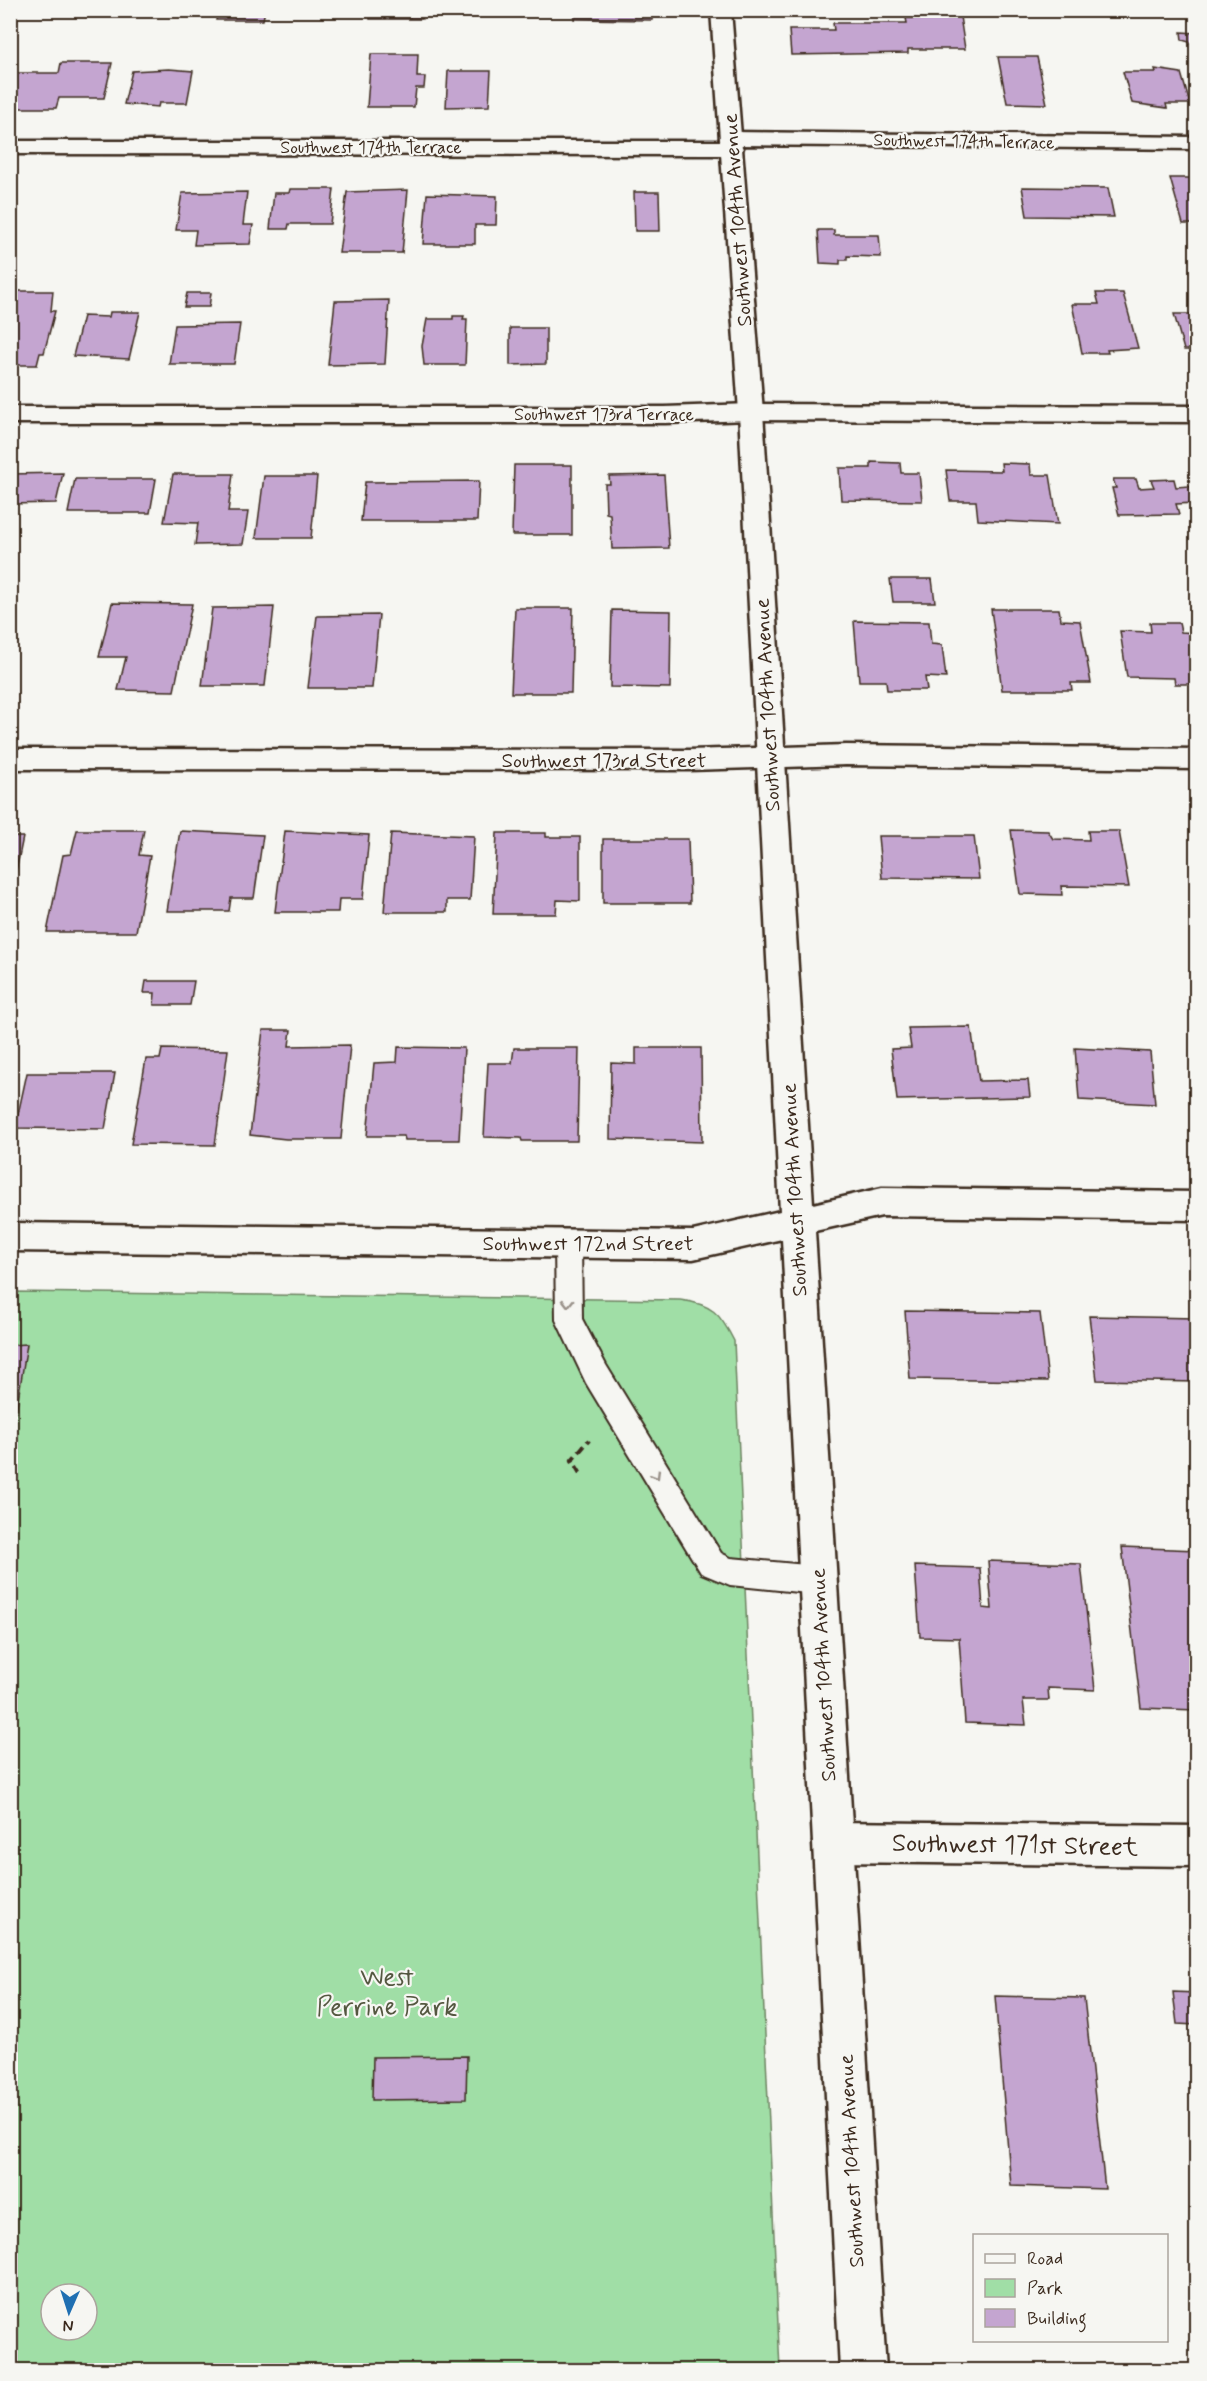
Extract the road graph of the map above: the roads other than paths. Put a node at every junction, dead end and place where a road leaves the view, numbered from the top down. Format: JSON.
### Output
{"nodes":[{"id":1,"x":721,"y":10,"type":"edge"},
{"id":2,"x":732,"y":143,"type":"junction"},
{"id":3,"x":1197,"y":143,"type":"edge"},
{"id":4,"x":10,"y":147,"type":"edge"},
{"id":5,"x":751,"y":412,"type":"junction"},
{"id":6,"x":10,"y":414,"type":"edge"},
{"id":7,"x":1197,"y":414,"type":"edge"},
{"id":8,"x":771,"y":758,"type":"junction"},
{"id":9,"x":10,"y":759,"type":"edge"},
{"id":10,"x":1197,"y":759,"type":"edge"},
{"id":11,"x":1197,"y":1206,"type":"edge"},
{"id":12,"x":796,"y":1222,"type":"junction"},
{"id":13,"x":10,"y":1237,"type":"edge"},
{"id":14,"x":568,"y":1244,"type":"junction"},
{"id":15,"x":817,"y":1580,"type":"junction"},
{"id":16,"x":833,"y":1842,"type":"junction"},
{"id":17,"x":1197,"y":1846,"type":"edge"},
{"id":18,"x":863,"y":2370,"type":"edge"}],
"edges":[{"from":1,"to":2,"type":"street","name":"Southwest 104th Avenue"},
{"from":2,"to":3,"type":"street","name":"Southwest 174th Terrace"},
{"from":2,"to":4,"type":"street","name":"Southwest 174th Terrace"},
{"from":2,"to":5,"type":"street","name":"Southwest 104th Avenue"},
{"from":5,"to":6,"type":"street","name":"Southwest 173rd Terrace"},
{"from":5,"to":7,"type":"street","name":"Southwest 173rd Terrace"},
{"from":5,"to":8,"type":"street","name":"Southwest 104th Avenue"},
{"from":8,"to":9,"type":"street","name":"Southwest 173rd Street"},
{"from":8,"to":10,"type":"street","name":"Southwest 173rd Street"},
{"from":8,"to":12,"type":"street","name":"Southwest 104th Avenue"},
{"from":11,"to":12,"type":"street","name":"Southwest 172nd Street"},
{"from":12,"to":14,"type":"street","name":"Southwest 172nd Street"},
{"from":12,"to":15,"type":"street","name":"Southwest 104th Avenue"},
{"from":13,"to":14,"type":"street","name":"Southwest 172nd Street"},
{"from":14,"to":15,"type":"lane","one_way":true},
{"from":15,"to":16,"type":"street","name":"Southwest 104th Avenue"},
{"from":16,"to":17,"type":"street","name":"Southwest 171st Street"},
{"from":16,"to":18,"type":"street","name":"Southwest 104th Avenue"}]}
